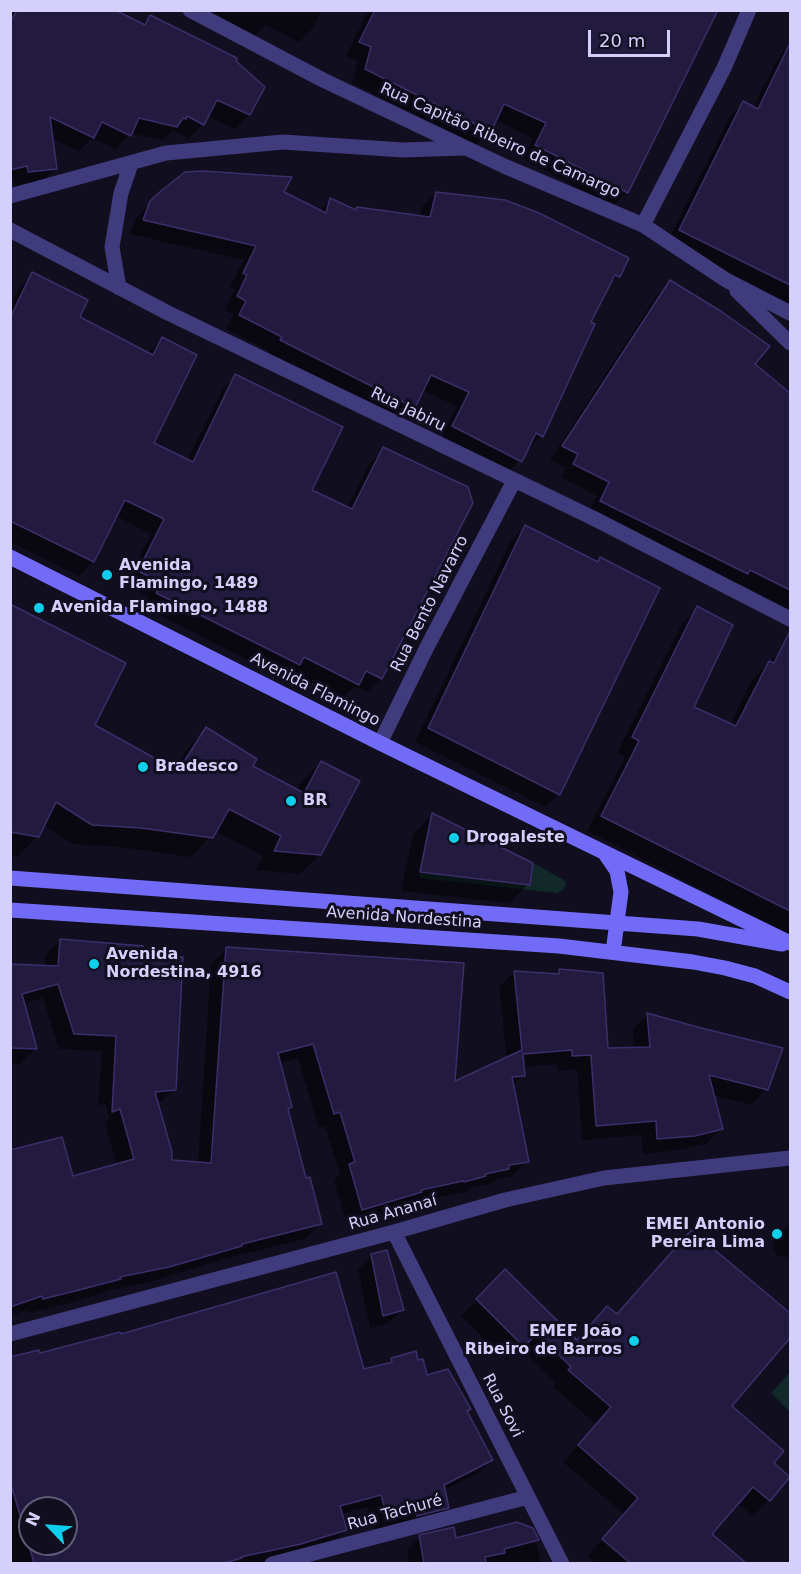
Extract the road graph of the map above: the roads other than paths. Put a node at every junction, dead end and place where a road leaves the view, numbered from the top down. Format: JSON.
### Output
{"nodes":[{"id":1,"x":190,"y":10,"type":"edge"},
{"id":2,"x":749,"y":10,"type":"edge"},
{"id":3,"x":465,"y":148,"type":"junction"},
{"id":4,"x":131,"y":164,"type":"junction"},
{"id":5,"x":10,"y":196,"type":"edge"},
{"id":6,"x":643,"y":225,"type":"junction"},
{"id":7,"x":10,"y":230,"type":"edge"},
{"id":8,"x":726,"y":280,"type":"junction"},
{"id":9,"x":119,"y":288,"type":"junction"},
{"id":10,"x":790,"y":313,"type":"edge"},
{"id":11,"x":790,"y":343,"type":"edge"},
{"id":12,"x":514,"y":481,"type":"junction"},
{"id":13,"x":10,"y":557,"type":"edge"},
{"id":14,"x":790,"y":619,"type":"edge"},
{"id":15,"x":380,"y":743,"type":"junction"},
{"id":16,"x":604,"y":853,"type":"junction"},
{"id":17,"x":10,"y":878,"type":"edge"},
{"id":18,"x":10,"y":910,"type":"edge"},
{"id":19,"x":616,"y":923,"type":"junction"},
{"id":20,"x":790,"y":944,"type":"edge"},
{"id":21,"x":613,"y":952,"type":"junction"},
{"id":22,"x":790,"y":992,"type":"edge"},
{"id":23,"x":790,"y":1158,"type":"edge"},
{"id":24,"x":394,"y":1232,"type":"junction"},
{"id":25,"x":10,"y":1334,"type":"edge"},
{"id":26,"x":528,"y":1497,"type":"junction"},
{"id":27,"x":272,"y":1563,"type":"edge"},
{"id":28,"x":562,"y":1563,"type":"edge"}],
"edges":[{"from":1,"to":3,"type":"street","name":"Rua Capitão Ribeiro de Camargo"},
{"from":2,"to":6,"type":"street"},
{"from":3,"to":4,"type":"street"},
{"from":3,"to":6,"type":"street","name":"Rua Capitão Ribeiro de Camargo"},
{"from":4,"to":5,"type":"street"},
{"from":4,"to":9,"type":"street"},
{"from":6,"to":8,"type":"street","name":"Rua Capitão Ribeiro de Camargo"},
{"from":7,"to":9,"type":"street","name":"Rua Jabiru"},
{"from":8,"to":10,"type":"street","name":"Rua Capitão Ribeiro de Camargo"},
{"from":8,"to":11,"type":"street"},
{"from":9,"to":12,"type":"street","name":"Rua Jabiru"},
{"from":12,"to":14,"type":"street","name":"Rua Jabiru"},
{"from":12,"to":15,"type":"street","name":"Rua Bento Navarro"},
{"from":13,"to":15,"type":"main road","name":"Avenida Flamingo"},
{"from":15,"to":16,"type":"main road","name":"Avenida Flamingo"},
{"from":16,"to":19,"type":"main road"},
{"from":16,"to":20,"type":"main road","name":"Avenida Flamingo"},
{"from":17,"to":19,"type":"main road","name":"Avenida Nordestina"},
{"from":18,"to":21,"type":"main road","name":"Avenida Nordestina"},
{"from":19,"to":20,"type":"main road","name":"Avenida Nordestina"},
{"from":19,"to":21,"type":"main road"},
{"from":21,"to":22,"type":"main road","name":"Avenida Nordestina"},
{"from":23,"to":24,"type":"street","name":"Rua Ananaí"},
{"from":24,"to":25,"type":"street","name":"Rua Ananaí"},
{"from":24,"to":26,"type":"street","name":"Rua Sovi"},
{"from":26,"to":27,"type":"street","name":"Rua Tachuré"},
{"from":26,"to":28,"type":"street","name":"Rua Sovi"}]}
